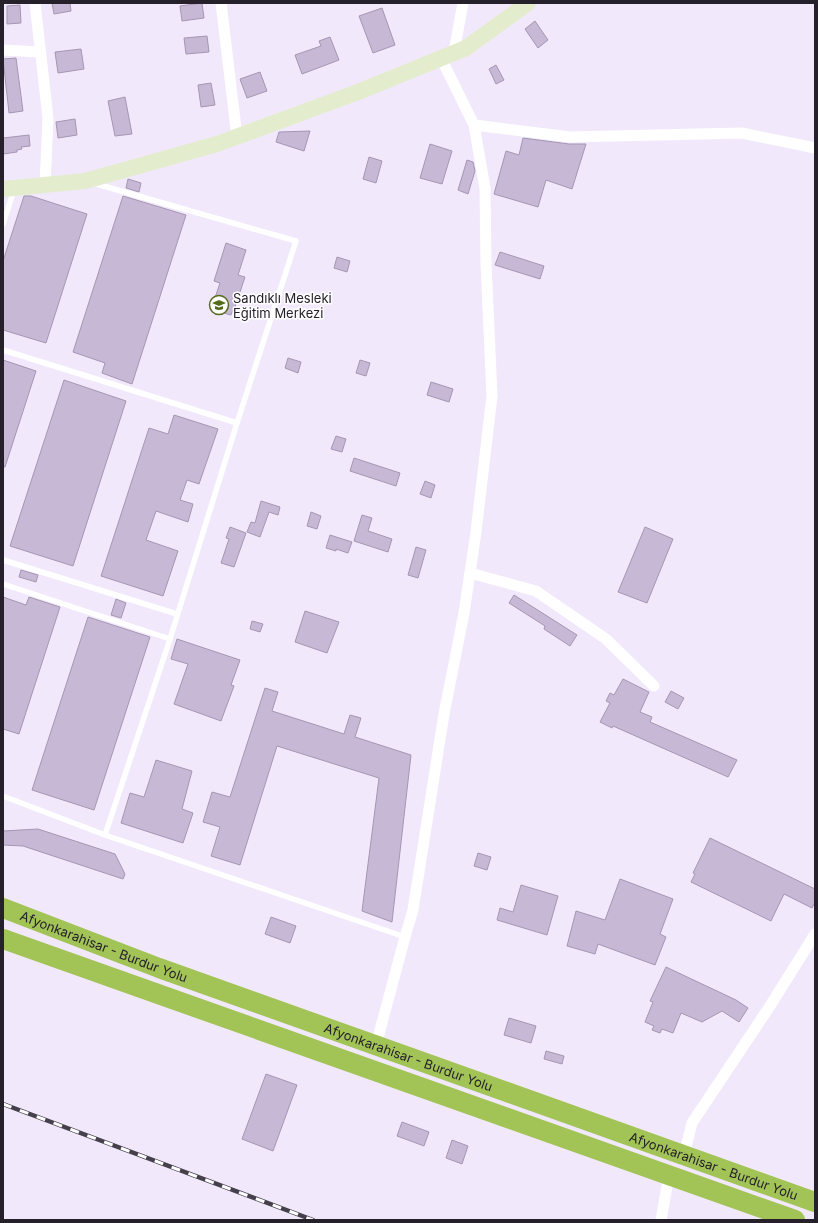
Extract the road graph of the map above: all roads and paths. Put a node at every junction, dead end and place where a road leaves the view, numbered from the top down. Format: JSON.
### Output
{"nodes":[{"id":1,"x":35,"y":3,"type":"edge"},
{"id":2,"x":221,"y":3,"type":"edge"},
{"id":3,"x":463,"y":3,"type":"edge"},
{"id":4,"x":528,"y":3,"type":"edge"},
{"id":5,"x":3,"y":50,"type":"edge"},
{"id":6,"x":40,"y":52,"type":"junction"},
{"id":7,"x":448,"y":55,"type":"junction"},
{"id":8,"x":474,"y":125,"type":"junction"},
{"id":9,"x":237,"y":137,"type":"junction"},
{"id":10,"x":815,"y":148,"type":"edge"},
{"id":11,"x":85,"y":181,"type":"junction"},
{"id":12,"x":45,"y":185,"type":"junction"},
{"id":13,"x":9,"y":189,"type":"edge"},
{"id":14,"x":3,"y":224,"type":"edge"},
{"id":15,"x":3,"y":350,"type":"edge"},
{"id":16,"x":237,"y":423,"type":"junction"},
{"id":17,"x":3,"y":560,"type":"edge"},
{"id":18,"x":470,"y":573,"type":"junction"},
{"id":19,"x":3,"y":584,"type":"edge"},
{"id":20,"x":177,"y":614,"type":"junction"},
{"id":21,"x":170,"y":639,"type":"junction"},
{"id":22,"x":654,"y":686,"type":"dead end"},
{"id":23,"x":3,"y":796,"type":"edge"},
{"id":24,"x":105,"y":835,"type":"junction"},
{"id":25,"x":3,"y":908,"type":"edge"},
{"id":26,"x":815,"y":934,"type":"edge"},
{"id":27,"x":405,"y":937,"type":"junction"},
{"id":28,"x":3,"y":939,"type":"edge"},
{"id":29,"x":376,"y":1045,"type":"junction"},
{"id":30,"x":684,"y":1155,"type":"junction"},
{"id":31,"x":669,"y":1175,"type":"junction"},
{"id":32,"x":815,"y":1202,"type":"edge"},
{"id":33,"x":661,"y":1220,"type":"edge"},
{"id":34,"x":794,"y":1220,"type":"edge"}],
"edges":[{"from":1,"to":6,"type":"street"},
{"from":2,"to":9,"type":"street"},
{"from":3,"to":7,"type":"street"},
{"from":4,"to":7,"type":"street"},
{"from":5,"to":6,"type":"street"},
{"from":6,"to":12,"type":"street"},
{"from":7,"to":8,"type":"street"},
{"from":7,"to":9,"type":"street"},
{"from":8,"to":10,"type":"street"},
{"from":8,"to":18,"type":"street"},
{"from":9,"to":11,"type":"street"},
{"from":11,"to":12,"type":"street"},
{"from":11,"to":16,"type":"lane"},
{"from":12,"to":13,"type":"street"},
{"from":13,"to":14,"type":"lane"},
{"from":15,"to":16,"type":"lane"},
{"from":16,"to":20,"type":"lane"},
{"from":17,"to":20,"type":"lane"},
{"from":18,"to":22,"type":"street"},
{"from":18,"to":27,"type":"street"},
{"from":19,"to":21,"type":"lane"},
{"from":20,"to":21,"type":"lane"},
{"from":21,"to":24,"type":"lane"},
{"from":23,"to":24,"type":"lane"},
{"from":24,"to":27,"type":"lane"},
{"from":25,"to":29,"type":"highway","name":"Afyonkarahisar - Burdur Yolu"},
{"from":26,"to":30,"type":"street"},
{"from":27,"to":29,"type":"street"},
{"from":28,"to":31,"type":"highway","name":"Afyonkarahisar - Burdur Yolu"},
{"from":29,"to":30,"type":"highway","name":"Afyonkarahisar - Burdur Yolu"},
{"from":30,"to":32,"type":"highway","name":"Afyonkarahisar - Burdur Yolu"},
{"from":31,"to":33,"type":"street"},
{"from":31,"to":34,"type":"highway","name":"Afyonkarahisar - Burdur Yolu"}]}
